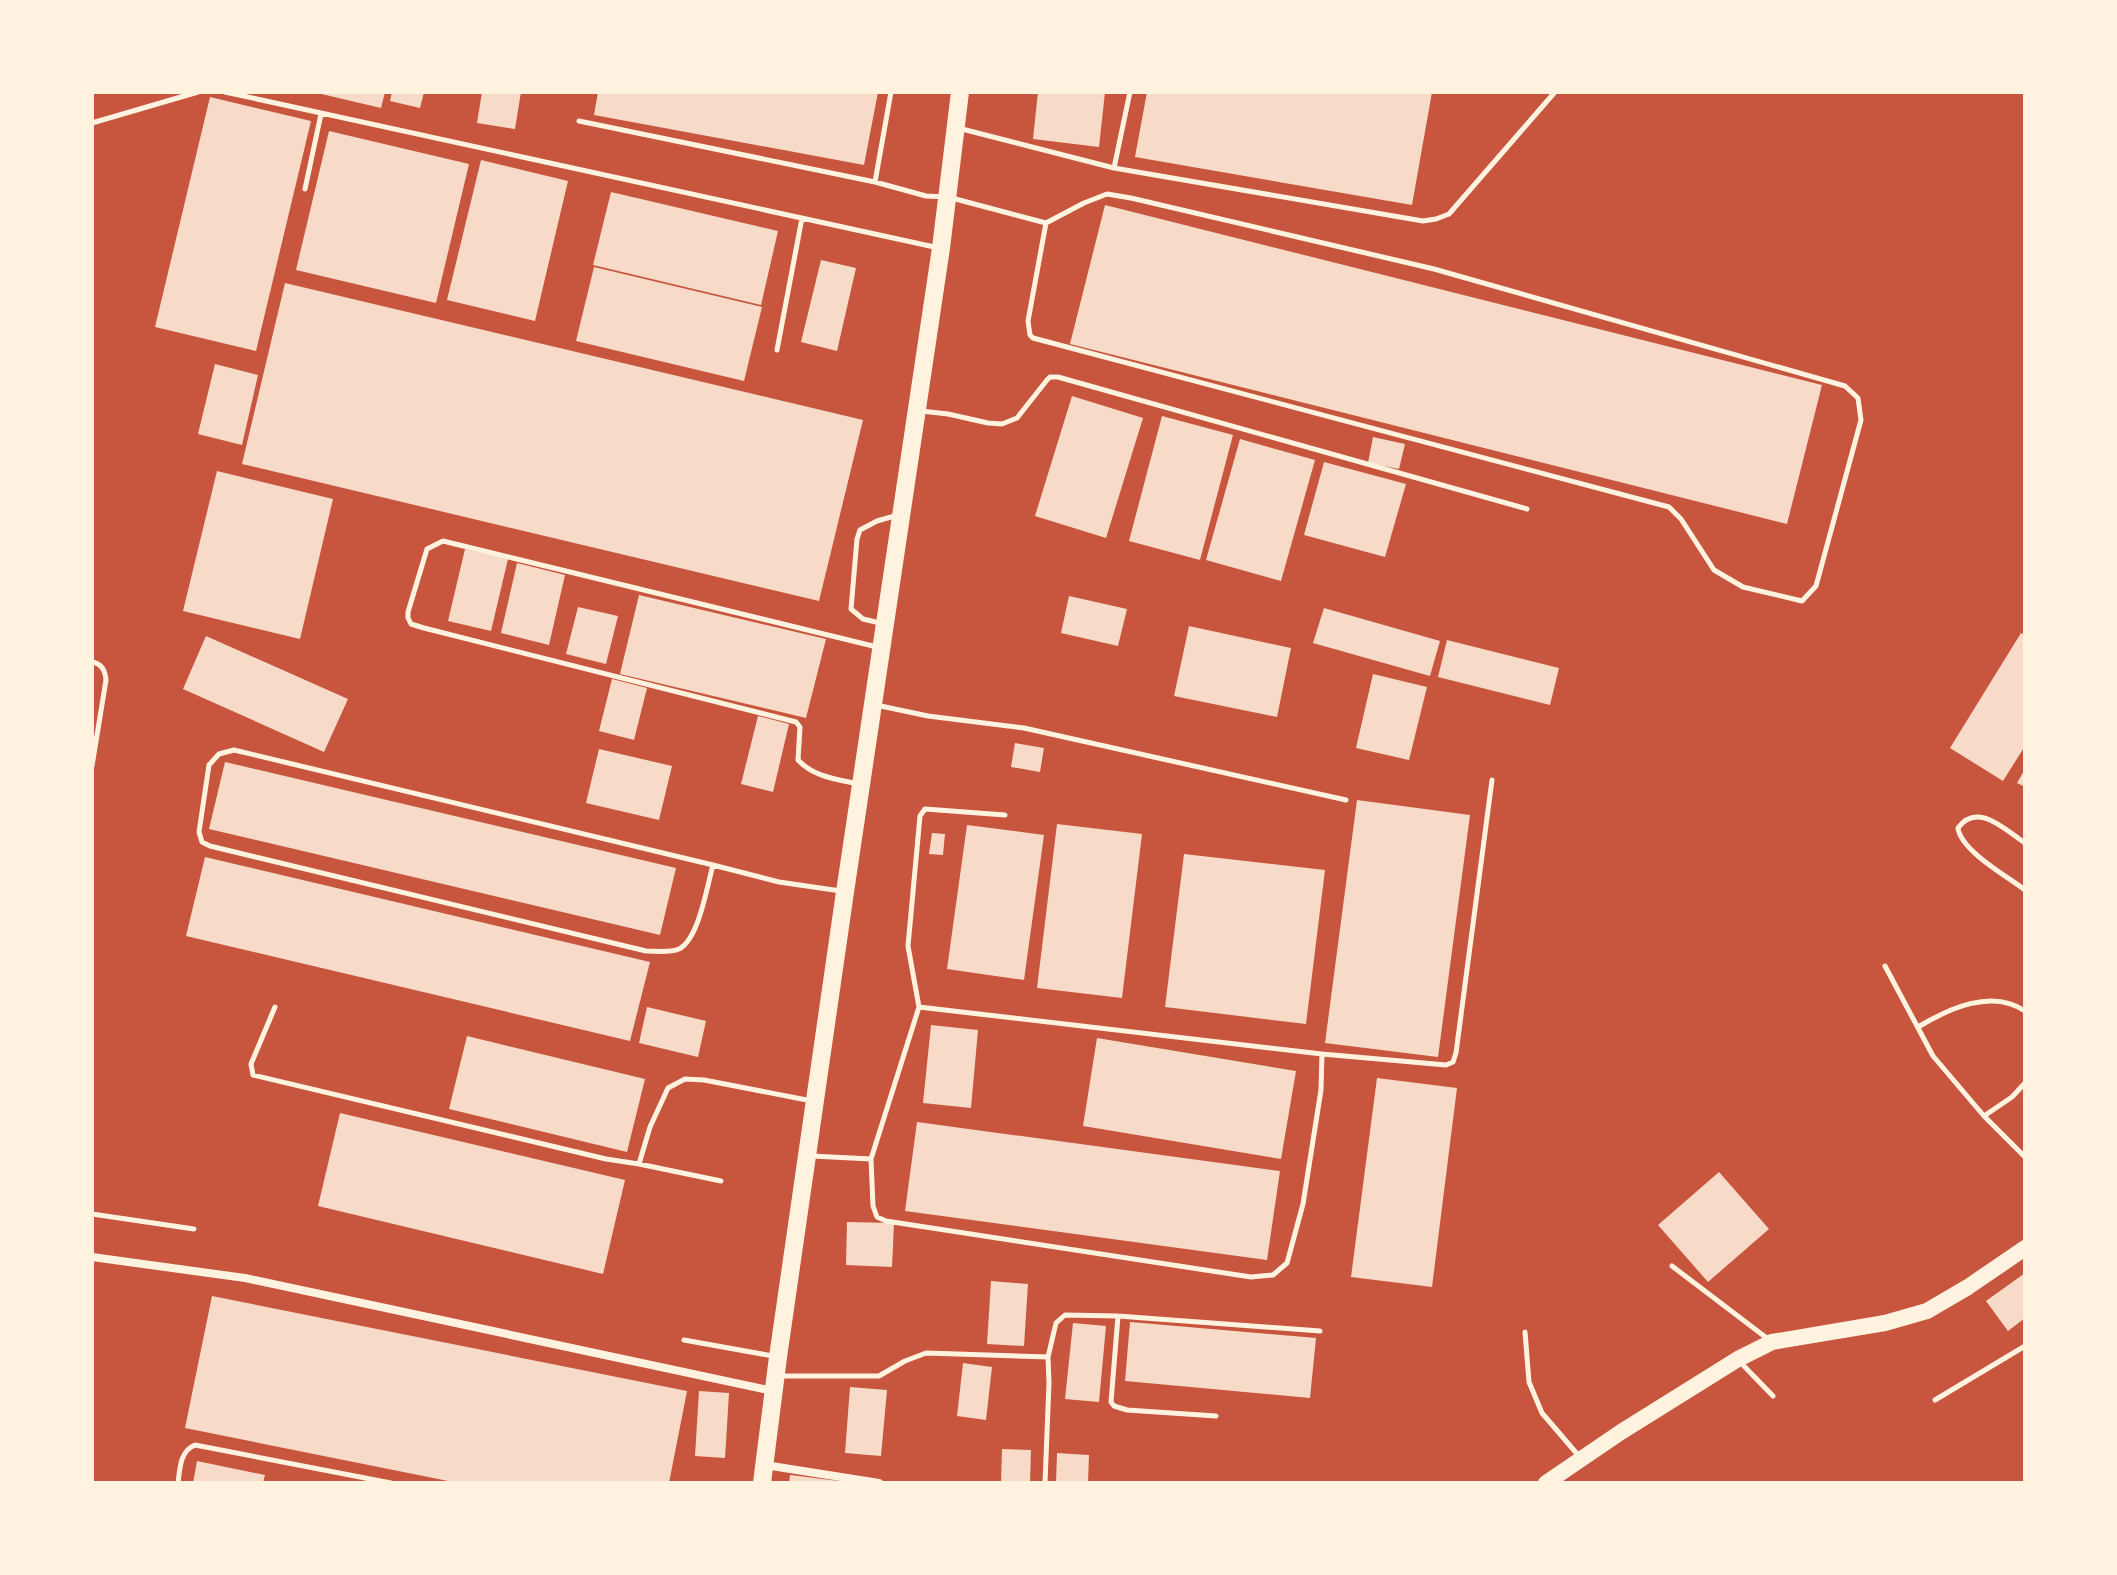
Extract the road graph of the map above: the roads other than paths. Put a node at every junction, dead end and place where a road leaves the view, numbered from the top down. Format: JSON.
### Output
{"nodes":[{"id":1,"x":198,"y":92,"type":"edge"},
{"id":2,"x":225,"y":92,"type":"edge"},
{"id":3,"x":891,"y":92,"type":"edge"},
{"id":4,"x":960,"y":92,"type":"edge"},
{"id":5,"x":1130,"y":92,"type":"edge"},
{"id":6,"x":1555,"y":92,"type":"edge"},
{"id":7,"x":321,"y":114,"type":"junction"},
{"id":8,"x":579,"y":121,"type":"dead end"},
{"id":9,"x":92,"y":123,"type":"edge"},
{"id":10,"x":957,"y":128,"type":"junction"},
{"id":11,"x":1114,"y":168,"type":"junction"},
{"id":12,"x":875,"y":182,"type":"junction"},
{"id":13,"x":305,"y":189,"type":"dead end"},
{"id":14,"x":948,"y":197,"type":"junction"},
{"id":15,"x":802,"y":218,"type":"junction"},
{"id":16,"x":1046,"y":223,"type":"junction"},
{"id":17,"x":941,"y":248,"type":"junction"},
{"id":18,"x":777,"y":350,"type":"dead end"},
{"id":19,"x":918,"y":410,"type":"junction"},
{"id":20,"x":1527,"y":509,"type":"dead end"},
{"id":21,"x":902,"y":514,"type":"junction"},
{"id":22,"x":885,"y":624,"type":"junction"},
{"id":23,"x":881,"y":648,"type":"junction"},
{"id":24,"x":92,"y":662,"type":"edge"},
{"id":25,"x":873,"y":704,"type":"junction"},
{"id":26,"x":92,"y":766,"type":"edge"},
{"id":27,"x":1492,"y":780,"type":"dead end"},
{"id":28,"x":863,"y":785,"type":"junction"},
{"id":29,"x":1346,"y":800,"type":"dead end"},
{"id":30,"x":1005,"y":815,"type":"dead end"},
{"id":31,"x":2025,"y":843,"type":"edge"},
{"id":32,"x":713,"y":865,"type":"junction"},
{"id":33,"x":2025,"y":890,"type":"edge"},
{"id":34,"x":845,"y":892,"type":"junction"},
{"id":35,"x":1885,"y":966,"type":"dead end"},
{"id":36,"x":275,"y":1007,"type":"dead end"},
{"id":37,"x":919,"y":1007,"type":"junction"},
{"id":38,"x":2025,"y":1011,"type":"edge"},
{"id":39,"x":1918,"y":1027,"type":"junction"},
{"id":40,"x":1322,"y":1054,"type":"junction"},
{"id":41,"x":2025,"y":1083,"type":"edge"},
{"id":42,"x":816,"y":1102,"type":"junction"},
{"id":43,"x":1984,"y":1116,"type":"junction"},
{"id":44,"x":808,"y":1156,"type":"junction"},
{"id":45,"x":2025,"y":1157,"type":"edge"},
{"id":46,"x":871,"y":1159,"type":"junction"},
{"id":47,"x":639,"y":1164,"type":"junction"},
{"id":48,"x":721,"y":1181,"type":"dead end"},
{"id":49,"x":92,"y":1214,"type":"edge"},
{"id":50,"x":194,"y":1229,"type":"dead end"},
{"id":51,"x":2025,"y":1248,"type":"edge"},
{"id":52,"x":92,"y":1257,"type":"edge"},
{"id":53,"x":1672,"y":1266,"type":"dead end"},
{"id":54,"x":1118,"y":1316,"type":"junction"},
{"id":55,"x":1320,"y":1331,"type":"dead end"},
{"id":56,"x":1525,"y":1332,"type":"dead end"},
{"id":57,"x":684,"y":1340,"type":"dead end"},
{"id":58,"x":1772,"y":1342,"type":"junction"},
{"id":59,"x":2025,"y":1346,"type":"edge"},
{"id":60,"x":1048,"y":1357,"type":"junction"},
{"id":61,"x":1738,"y":1359,"type":"junction"},
{"id":62,"x":776,"y":1374,"type":"junction"},
{"id":63,"x":1773,"y":1396,"type":"dead end"},
{"id":64,"x":1935,"y":1400,"type":"dead end"},
{"id":65,"x":1216,"y":1416,"type":"dead end"},
{"id":66,"x":1581,"y":1460,"type":"junction"},
{"id":67,"x":763,"y":1474,"type":"edge"},
{"id":68,"x":352,"y":1479,"type":"edge"},
{"id":69,"x":178,"y":1483,"type":"edge"},
{"id":70,"x":391,"y":1483,"type":"edge"},
{"id":71,"x":879,"y":1483,"type":"edge"},
{"id":72,"x":1045,"y":1483,"type":"edge"},
{"id":73,"x":1546,"y":1483,"type":"edge"}],
"edges":[{"from":1,"to":9,"type":"lane"},
{"from":2,"to":7,"type":"lane"},
{"from":3,"to":12,"type":"lane"},
{"from":4,"to":10,"type":"highway"},
{"from":5,"to":11,"type":"lane"},
{"from":6,"to":11,"type":"lane"},
{"from":7,"to":13,"type":"lane"},
{"from":7,"to":15,"type":"lane"},
{"from":8,"to":12,"type":"lane"},
{"from":10,"to":11,"type":"lane"},
{"from":10,"to":14,"type":"highway"},
{"from":12,"to":14,"type":"lane"},
{"from":14,"to":16,"type":"lane"},
{"from":14,"to":17,"type":"highway"},
{"from":15,"to":17,"type":"lane"},
{"from":15,"to":18,"type":"lane"},
{"from":16,"to":16,"type":"lane"},
{"from":17,"to":19,"type":"highway"},
{"from":19,"to":20,"type":"lane"},
{"from":19,"to":21,"type":"highway"},
{"from":21,"to":22,"type":"highway"},
{"from":21,"to":22,"type":"lane"},
{"from":22,"to":23,"type":"highway"},
{"from":23,"to":25,"type":"highway"},
{"from":23,"to":28,"type":"lane"},
{"from":24,"to":26,"type":"lane"},
{"from":25,"to":28,"type":"highway"},
{"from":25,"to":29,"type":"lane"},
{"from":27,"to":40,"type":"lane"},
{"from":28,"to":34,"type":"highway"},
{"from":30,"to":37,"type":"lane"},
{"from":31,"to":33,"type":"lane"},
{"from":32,"to":32,"type":"lane"},
{"from":32,"to":34,"type":"lane"},
{"from":34,"to":42,"type":"highway"},
{"from":35,"to":39,"type":"lane"},
{"from":36,"to":47,"type":"lane"},
{"from":37,"to":40,"type":"lane"},
{"from":37,"to":46,"type":"lane"},
{"from":38,"to":39,"type":"lane"},
{"from":39,"to":43,"type":"lane"},
{"from":40,"to":46,"type":"lane"},
{"from":41,"to":43,"type":"lane"},
{"from":42,"to":44,"type":"highway"},
{"from":42,"to":47,"type":"lane"},
{"from":43,"to":45,"type":"lane"},
{"from":44,"to":46,"type":"lane"},
{"from":44,"to":62,"type":"highway"},
{"from":47,"to":48,"type":"lane"},
{"from":49,"to":50,"type":"lane"},
{"from":51,"to":58,"type":"main road"},
{"from":52,"to":62,"type":"street"},
{"from":53,"to":58,"type":"lane"},
{"from":54,"to":55,"type":"lane"},
{"from":54,"to":60,"type":"lane"},
{"from":54,"to":65,"type":"lane"},
{"from":56,"to":66,"type":"lane"},
{"from":57,"to":62,"type":"lane"},
{"from":58,"to":61,"type":"main road"},
{"from":59,"to":64,"type":"lane"},
{"from":60,"to":62,"type":"lane"},
{"from":60,"to":72,"type":"lane"},
{"from":61,"to":63,"type":"lane"},
{"from":61,"to":66,"type":"main road"},
{"from":62,"to":67,"type":"highway"},
{"from":66,"to":73,"type":"main road"},
{"from":67,"to":71,"type":"street"},
{"from":68,"to":69,"type":"lane"},
{"from":68,"to":70,"type":"lane"}]}
